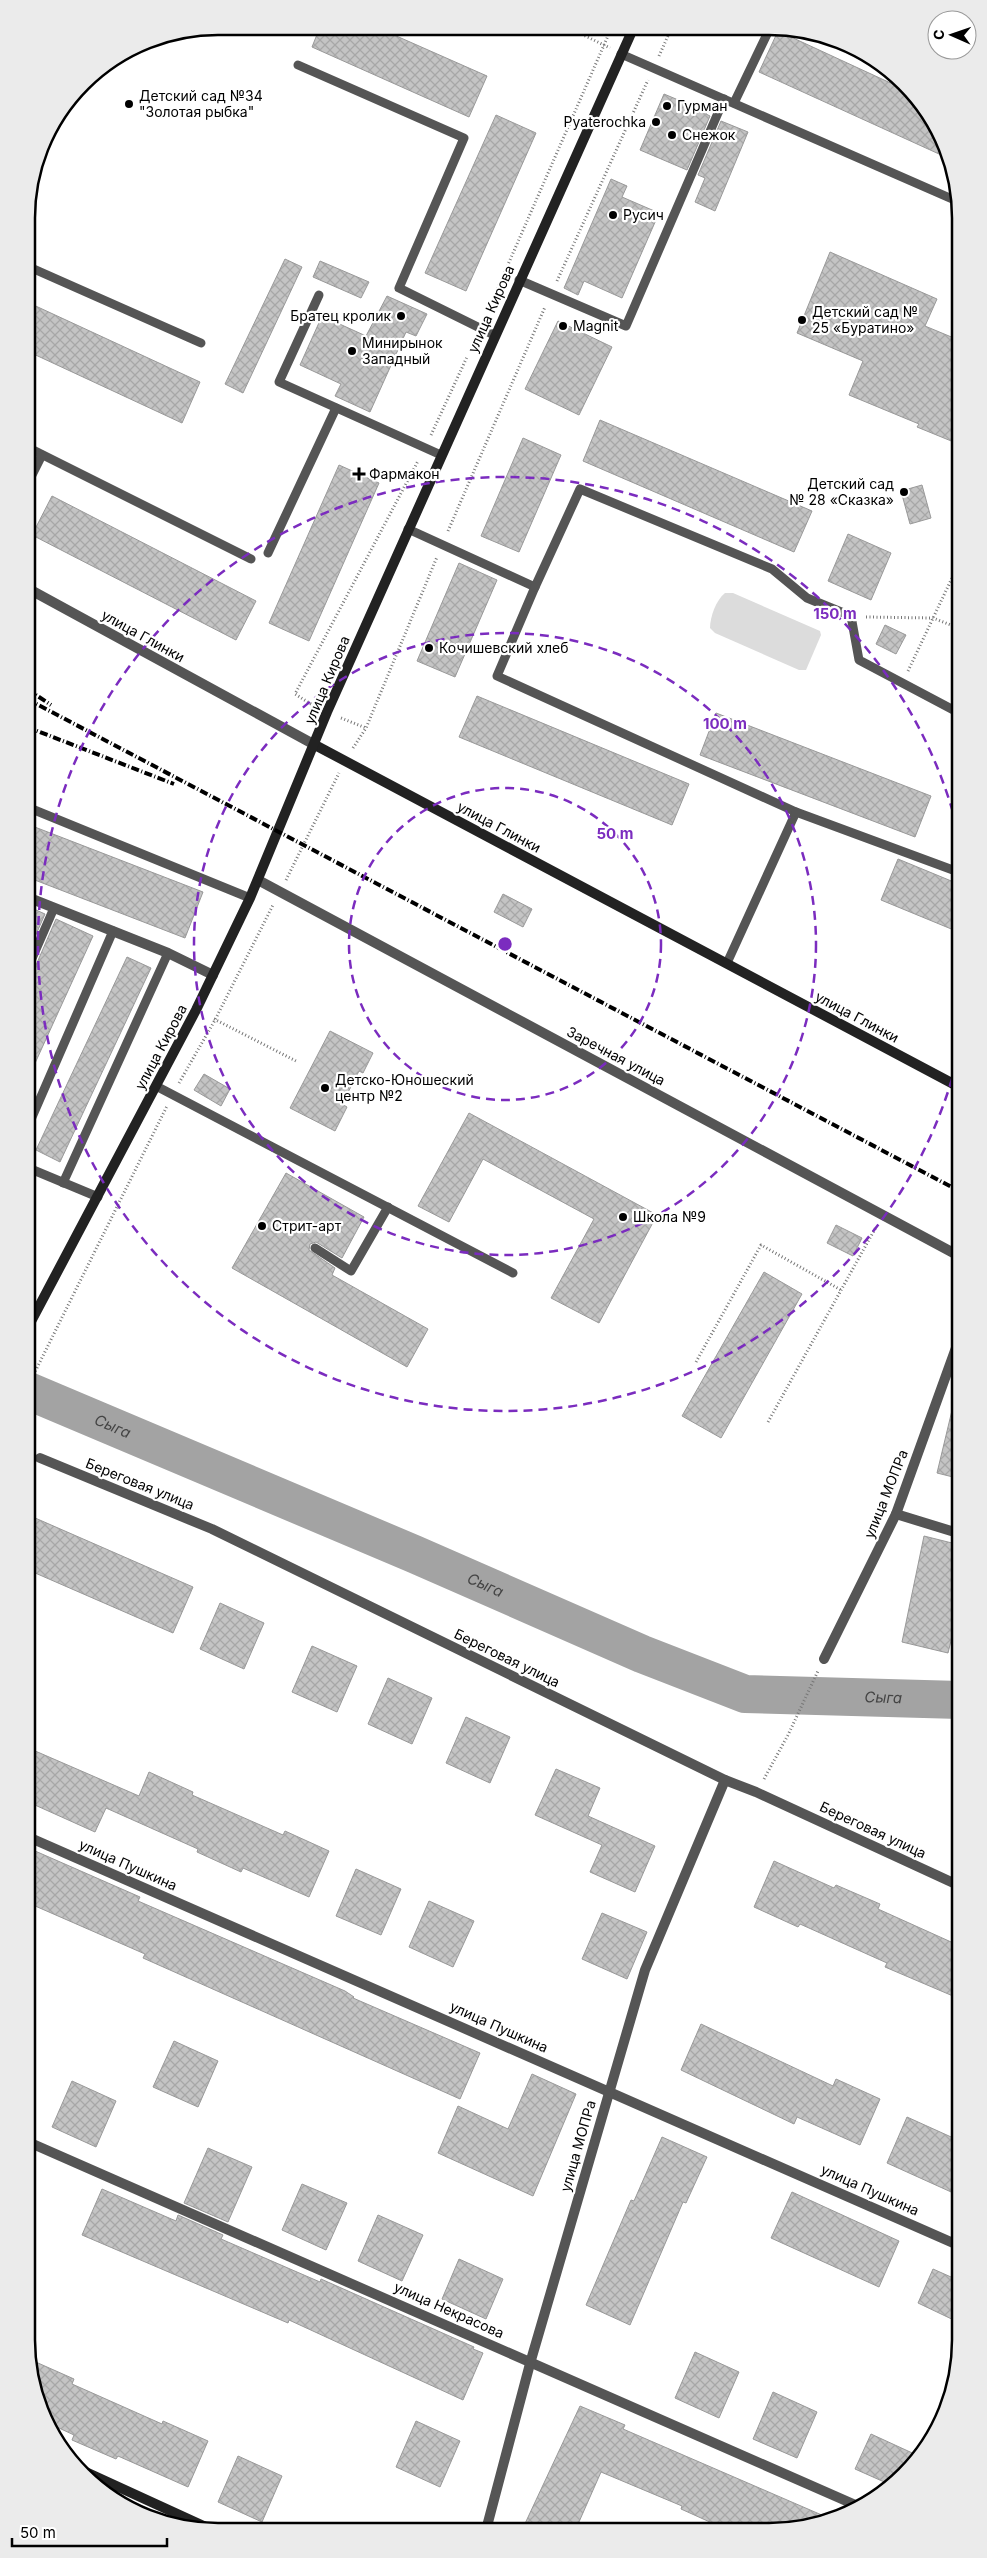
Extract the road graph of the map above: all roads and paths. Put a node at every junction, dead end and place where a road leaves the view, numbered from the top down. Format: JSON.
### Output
{"nodes":[{"id":1,"x":583,"y":35,"type":"edge"},
{"id":2,"x":608,"y":35,"type":"edge"},
{"id":3,"x":630,"y":35,"type":"edge"},
{"id":4,"x":668,"y":35,"type":"edge"},
{"id":5,"x":767,"y":35,"type":"edge"},
{"id":6,"x":604,"y":45,"type":"junction"},
{"id":7,"x":621,"y":54,"type":"junction"},
{"id":8,"x":298,"y":65,"type":"dead end"},
{"id":9,"x":654,"y":68,"type":"junction"},
{"id":10,"x":724,"y":98,"type":"junction"},
{"id":11,"x":734,"y":103,"type":"junction"},
{"id":12,"x":951,"y":198,"type":"edge"},
{"id":13,"x":35,"y":269,"type":"edge"},
{"id":14,"x":520,"y":280,"type":"junction"},
{"id":15,"x":551,"y":293,"type":"junction"},
{"id":16,"x":318,"y":295,"type":"dead end"},
{"id":17,"x":492,"y":301,"type":"dead end"},
{"id":18,"x":494,"y":335,"type":"junction"},
{"id":19,"x":201,"y":342,"type":"dead end"},
{"id":20,"x":468,"y":354,"type":"dead end"},
{"id":21,"x":336,"y":408,"type":"junction"},
{"id":22,"x":425,"y":448,"type":"junction"},
{"id":23,"x":35,"y":451,"type":"edge"},
{"id":24,"x":42,"y":455,"type":"junction"},
{"id":25,"x":441,"y":455,"type":"junction"},
{"id":26,"x":35,"y":469,"type":"edge"},
{"id":27,"x":408,"y":529,"type":"junction"},
{"id":28,"x":442,"y":544,"type":"junction"},
{"id":29,"x":268,"y":553,"type":"dead end"},
{"id":30,"x":251,"y":559,"type":"dead end"},
{"id":31,"x":952,"y":578,"type":"edge"},
{"id":32,"x":535,"y":587,"type":"junction"},
{"id":33,"x":35,"y":592,"type":"edge"},
{"id":34,"x":851,"y":616,"type":"junction"},
{"id":35,"x":933,"y":618,"type":"junction"},
{"id":36,"x":952,"y":625,"type":"edge"},
{"id":37,"x":903,"y":683,"type":"junction"},
{"id":38,"x":315,"y":706,"type":"dead end"},
{"id":39,"x":952,"y":709,"type":"edge"},
{"id":40,"x":340,"y":718,"type":"dead end"},
{"id":41,"x":366,"y":728,"type":"junction"},
{"id":42,"x":315,"y":745,"type":"junction"},
{"id":43,"x":345,"y":761,"type":"junction"},
{"id":44,"x":35,"y":811,"type":"edge"},
{"id":45,"x":796,"y":812,"type":"junction"},
{"id":46,"x":952,"y":870,"type":"edge"},
{"id":47,"x":258,"y":880,"type":"junction"},
{"id":48,"x":280,"y":892,"type":"junction"},
{"id":49,"x":250,"y":898,"type":"junction"},
{"id":50,"x":35,"y":901,"type":"edge"},
{"id":51,"x":54,"y":908,"type":"junction"},
{"id":52,"x":113,"y":931,"type":"junction"},
{"id":53,"x":35,"y":950,"type":"edge"},
{"id":54,"x":168,"y":953,"type":"junction"},
{"id":55,"x":727,"y":963,"type":"junction"},
{"id":56,"x":213,"y":975,"type":"junction"},
{"id":57,"x":196,"y":1010,"type":"junction"},
{"id":58,"x":215,"y":1020,"type":"junction"},
{"id":59,"x":296,"y":1061,"type":"dead end"},
{"id":60,"x":952,"y":1083,"type":"edge"},
{"id":61,"x":156,"y":1086,"type":"junction"},
{"id":62,"x":173,"y":1095,"type":"junction"},
{"id":63,"x":35,"y":1110,"type":"edge"},
{"id":64,"x":35,"y":1171,"type":"edge"},
{"id":65,"x":63,"y":1183,"type":"junction"},
{"id":66,"x":98,"y":1197,"type":"junction"},
{"id":67,"x":388,"y":1207,"type":"junction"},
{"id":68,"x":883,"y":1215,"type":"junction"},
{"id":69,"x":315,"y":1248,"type":"dead end"},
{"id":70,"x":952,"y":1253,"type":"edge"},
{"id":71,"x":513,"y":1272,"type":"dead end"},
{"id":72,"x":841,"y":1290,"type":"junction"},
{"id":73,"x":35,"y":1314,"type":"edge"},
{"id":74,"x":952,"y":1356,"type":"edge"},
{"id":75,"x":696,"y":1362,"type":"dead end"},
{"id":76,"x":35,"y":1371,"type":"edge"},
{"id":77,"x":768,"y":1422,"type":"dead end"},
{"id":78,"x":40,"y":1458,"type":"dead end"},
{"id":79,"x":896,"y":1514,"type":"junction"},
{"id":80,"x":952,"y":1532,"type":"edge"},
{"id":81,"x":824,"y":1659,"type":"dead end"},
{"id":82,"x":815,"y":1678,"type":"dead end"},
{"id":83,"x":725,"y":1780,"type":"junction"},
{"id":84,"x":756,"y":1792,"type":"junction"},
{"id":85,"x":35,"y":1840,"type":"edge"},
{"id":86,"x":952,"y":1882,"type":"edge"},
{"id":87,"x":608,"y":2090,"type":"junction"},
{"id":88,"x":35,"y":2144,"type":"edge"},
{"id":89,"x":952,"y":2242,"type":"edge"},
{"id":90,"x":531,"y":2360,"type":"junction"},
{"id":91,"x":97,"y":2477,"type":"edge"},
{"id":92,"x":852,"y":2503,"type":"edge"},
{"id":93,"x":192,"y":2521,"type":"edge"},
{"id":94,"x":488,"y":2523,"type":"edge"}],
"edges":[{"from":1,"to":6,"type":"path"},
{"from":2,"to":6,"type":"path"},
{"from":3,"to":7,"type":"main road","name":"улица Кирова"},
{"from":4,"to":9,"type":"path"},
{"from":5,"to":11,"type":"lane"},
{"from":6,"to":7,"type":"path"},
{"from":6,"to":17,"type":"path"},
{"from":7,"to":9,"type":"lane"},
{"from":7,"to":14,"type":"main road","name":"улица Кирова"},
{"from":8,"to":18,"type":"lane"},
{"from":9,"to":10,"type":"lane"},
{"from":9,"to":15,"type":"path"},
{"from":10,"to":11,"type":"lane"},
{"from":10,"to":15,"type":"lane"},
{"from":11,"to":12,"type":"lane"},
{"from":13,"to":19,"type":"lane"},
{"from":14,"to":15,"type":"lane"},
{"from":14,"to":18,"type":"main road","name":"улица Кирова"},
{"from":15,"to":28,"type":"path"},
{"from":16,"to":21,"type":"lane"},
{"from":18,"to":25,"type":"main road","name":"улица Кирова"},
{"from":20,"to":22,"type":"path"},
{"from":21,"to":22,"type":"lane"},
{"from":21,"to":29,"type":"lane"},
{"from":22,"to":25,"type":"lane"},
{"from":22,"to":38,"type":"path"},
{"from":23,"to":24,"type":"lane"},
{"from":24,"to":26,"type":"lane"},
{"from":24,"to":30,"type":"lane"},
{"from":25,"to":27,"type":"main road","name":"улица Кирова"},
{"from":27,"to":28,"type":"lane"},
{"from":27,"to":42,"type":"main road","name":"улица Кирова"},
{"from":28,"to":32,"type":"lane"},
{"from":28,"to":41,"type":"path"},
{"from":31,"to":35,"type":"path"},
{"from":32,"to":34,"type":"lane"},
{"from":32,"to":45,"type":"lane"},
{"from":33,"to":42,"type":"street","name":"улица Глинки"},
{"from":34,"to":35,"type":"path"},
{"from":34,"to":37,"type":"lane"},
{"from":35,"to":36,"type":"path"},
{"from":35,"to":37,"type":"path"},
{"from":37,"to":39,"type":"lane"},
{"from":40,"to":41,"type":"path"},
{"from":41,"to":43,"type":"path"},
{"from":42,"to":43,"type":"main road","name":"улица Глинки"},
{"from":42,"to":47,"type":"main road","name":"улица Кирова"},
{"from":43,"to":48,"type":"path"},
{"from":43,"to":55,"type":"main road","name":"улица Глинки"},
{"from":44,"to":49,"type":"lane"},
{"from":45,"to":46,"type":"lane"},
{"from":45,"to":55,"type":"lane"},
{"from":47,"to":48,"type":"street","name":"Заречная улица"},
{"from":47,"to":49,"type":"main road","name":"улица Кирова"},
{"from":48,"to":58,"type":"path"},
{"from":48,"to":68,"type":"street","name":"Заречная улица"},
{"from":49,"to":56,"type":"main road","name":"улица Кирова"},
{"from":50,"to":51,"type":"street"},
{"from":51,"to":52,"type":"street"},
{"from":51,"to":53,"type":"lane"},
{"from":52,"to":54,"type":"street"},
{"from":52,"to":63,"type":"lane"},
{"from":54,"to":56,"type":"street"},
{"from":54,"to":65,"type":"lane"},
{"from":55,"to":60,"type":"main road","name":"улица Глинки"},
{"from":56,"to":57,"type":"main road","name":"улица Кирова"},
{"from":57,"to":58,"type":"path"},
{"from":57,"to":61,"type":"main road","name":"улица Кирова"},
{"from":58,"to":59,"type":"path"},
{"from":58,"to":62,"type":"path"},
{"from":61,"to":62,"type":"lane"},
{"from":61,"to":66,"type":"main road","name":"улица Кирова"},
{"from":62,"to":67,"type":"lane"},
{"from":62,"to":76,"type":"path"},
{"from":64,"to":65,"type":"lane"},
{"from":65,"to":66,"type":"lane"},
{"from":66,"to":73,"type":"main road","name":"улица Кирова"},
{"from":67,"to":69,"type":"lane"},
{"from":67,"to":71,"type":"lane"},
{"from":68,"to":70,"type":"street","name":"Заречная улица"},
{"from":68,"to":72,"type":"path"},
{"from":72,"to":75,"type":"path"},
{"from":72,"to":77,"type":"path"},
{"from":74,"to":79,"type":"street","name":"улица МОПРа"},
{"from":78,"to":83,"type":"street","name":"Береговая улица"},
{"from":79,"to":80,"type":"street"},
{"from":79,"to":81,"type":"street","name":"улица МОПРа"},
{"from":82,"to":84,"type":"path"},
{"from":83,"to":84,"type":"street","name":"Береговая улица"},
{"from":83,"to":87,"type":"street","name":"улица МОПРа"},
{"from":84,"to":86,"type":"street","name":"Береговая улица"},
{"from":85,"to":87,"type":"street","name":"улица Пушкина"},
{"from":87,"to":89,"type":"street","name":"улица Пушкина"},
{"from":87,"to":90,"type":"street","name":"улица МОПРа"},
{"from":88,"to":90,"type":"street","name":"улица Некрасова"},
{"from":90,"to":92,"type":"street","name":"улица Некрасова"},
{"from":90,"to":94,"type":"street","name":"улица МОПРа"},
{"from":91,"to":93,"type":"main road"}]}
